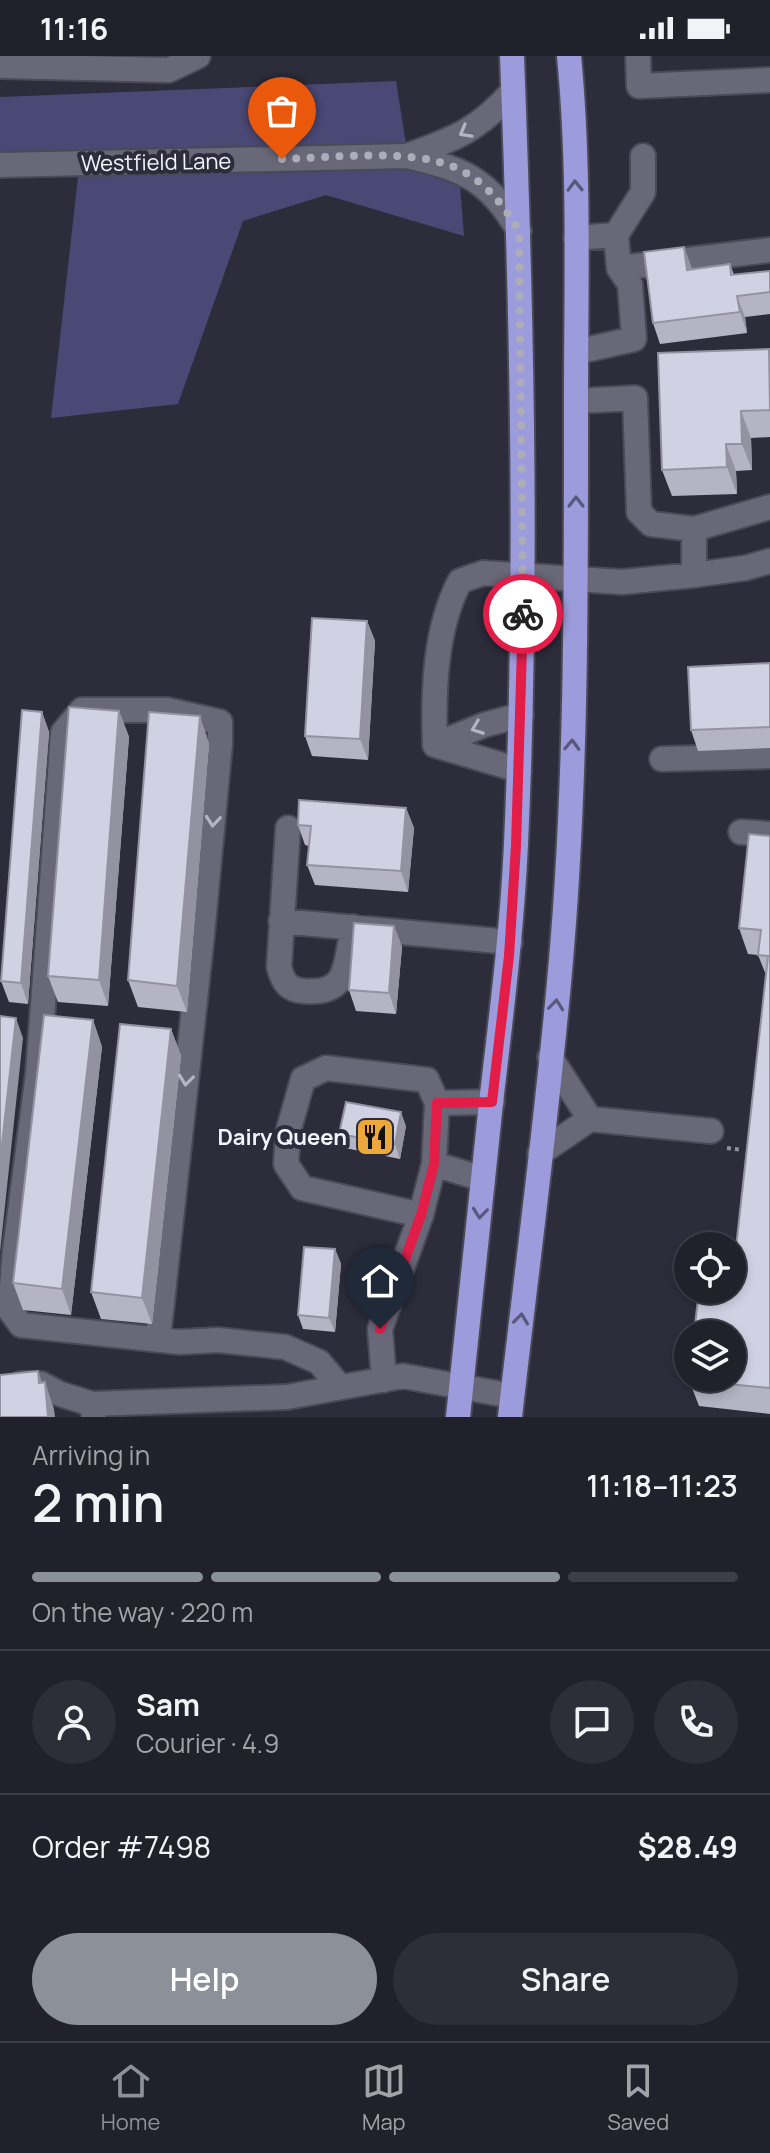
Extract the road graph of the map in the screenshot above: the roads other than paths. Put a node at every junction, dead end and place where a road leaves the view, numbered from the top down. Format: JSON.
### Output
{"nodes":[{"id":1,"x":198,"y":56,"type":"edge"},
{"id":2,"x":512,"y":56,"type":"edge"},
{"id":3,"x":569,"y":56,"type":"edge"},
{"id":4,"x":638,"y":56,"type":"edge"},
{"id":5,"x":61,"y":62,"type":"edge"},
{"id":6,"x":0,"y":66,"type":"edge"},
{"id":7,"x":770,"y":80,"type":"edge"},
{"id":8,"x":513,"y":91,"type":"junction"},
{"id":9,"x":407,"y":156,"type":"junction"},
{"id":10,"x":643,"y":156,"type":"dead end"},
{"id":11,"x":0,"y":165,"type":"edge"},
{"id":12,"x":519,"y":231,"type":"junction"},
{"id":13,"x":616,"y":235,"type":"junction"},
{"id":14,"x":576,"y":238,"type":"junction"},
{"id":15,"x":770,"y":250,"type":"edge"},
{"id":16,"x":619,"y":268,"type":"junction"},
{"id":17,"x":576,"y":352,"type":"junction"},
{"id":18,"x":576,"y":401,"type":"junction"},
{"id":19,"x":770,"y":507,"type":"edge"},
{"id":20,"x":694,"y":529,"type":"junction"},
{"id":21,"x":770,"y":561,"type":"edge"},
{"id":22,"x":694,"y":575,"type":"junction"},
{"id":23,"x":523,"y":577,"type":"junction"},
{"id":24,"x":577,"y":580,"type":"junction"},
{"id":25,"x":521,"y":715,"type":"junction"},
{"id":26,"x":435,"y":745,"type":"junction"},
{"id":27,"x":770,"y":756,"type":"edge"},
{"id":28,"x":662,"y":759,"type":"dead end"},
{"id":29,"x":519,"y":770,"type":"junction"},
{"id":30,"x":288,"y":828,"type":"dead end"},
{"id":31,"x":741,"y":832,"type":"dead end"},
{"id":32,"x":770,"y":834,"type":"edge"},
{"id":33,"x":281,"y":921,"type":"junction"},
{"id":34,"x":353,"y":927,"type":"junction"},
{"id":35,"x":510,"y":942,"type":"junction"},
{"id":36,"x":550,"y":1057,"type":"junction"},
{"id":37,"x":492,"y":1102,"type":"junction"},
{"id":38,"x":437,"y":1103,"type":"junction"},
{"id":39,"x":590,"y":1119,"type":"junction"},
{"id":40,"x":716,"y":1139,"type":"road end"},
{"id":41,"x":540,"y":1153,"type":"junction"},
{"id":42,"x":434,"y":1164,"type":"junction"},
{"id":43,"x":483,"y":1179,"type":"junction"},
{"id":44,"x":421,"y":1215,"type":"junction"},
{"id":45,"x":158,"y":1339,"type":"junction"},
{"id":46,"x":384,"y":1380,"type":"junction"},
{"id":47,"x":21,"y":1384,"type":"edge"},
{"id":48,"x":461,"y":1386,"type":"junction"},
{"id":49,"x":340,"y":1387,"type":"junction"},
{"id":50,"x":511,"y":1406,"type":"edge"},
{"id":51,"x":235,"y":1408,"type":"edge"},
{"id":52,"x":158,"y":1410,"type":"edge"},
{"id":53,"x":93,"y":1411,"type":"edge"},
{"id":54,"x":458,"y":1417,"type":"edge"}],
"edges":[{"from":1,"to":5,"type":"street"},
{"from":2,"to":8,"type":"highway"},
{"from":14,"to":3,"type":"highway","one_way":true},
{"from":4,"to":7,"type":"street"},
{"from":5,"to":6,"type":"street"},
{"from":8,"to":9,"type":"street","name":"Westfield Lane","one_way":true},
{"from":8,"to":12,"type":"highway"},
{"from":9,"to":11,"type":"street","name":"Westfield Lane"},
{"from":9,"to":12,"type":"street","name":"Westfield Lane"},
{"from":10,"to":13,"type":"street"},
{"from":12,"to":23,"type":"highway"},
{"from":13,"to":14,"type":"street"},
{"from":13,"to":16,"type":"street"},
{"from":14,"to":17,"type":"highway"},
{"from":15,"to":16,"type":"street"},
{"from":16,"to":17,"type":"street"},
{"from":17,"to":18,"type":"highway"},
{"from":18,"to":20,"type":"street"},
{"from":24,"to":18,"type":"highway","one_way":true},
{"from":19,"to":20,"type":"street"},
{"from":20,"to":22,"type":"street"},
{"from":21,"to":22,"type":"street"},
{"from":22,"to":24,"type":"street"},
{"from":23,"to":24,"type":"street"},
{"from":23,"to":25,"type":"highway"},
{"from":23,"to":26,"type":"street"},
{"from":36,"to":24,"type":"highway","one_way":true},
{"from":25,"to":26,"type":"street","one_way":true},
{"from":25,"to":29,"type":"highway"},
{"from":26,"to":29,"type":"street"},
{"from":27,"to":28,"type":"street"},
{"from":29,"to":35,"type":"highway"},
{"from":30,"to":33,"type":"street"},
{"from":31,"to":32,"type":"street"},
{"from":33,"to":34,"type":"street"},
{"from":33,"to":34,"type":"street"},
{"from":34,"to":35,"type":"street"},
{"from":35,"to":37,"type":"highway"},
{"from":36,"to":39,"type":"street"},
{"from":36,"to":41,"type":"highway"},
{"from":37,"to":38,"type":"street"},
{"from":37,"to":43,"type":"highway"},
{"from":38,"to":42,"type":"street"},
{"from":38,"to":44,"type":"street"},
{"from":39,"to":40,"type":"street"},
{"from":39,"to":41,"type":"street"},
{"from":50,"to":41,"type":"highway","one_way":true},
{"from":42,"to":43,"type":"street"},
{"from":42,"to":44,"type":"street"},
{"from":43,"to":48,"type":"highway","one_way":true},
{"from":44,"to":46,"type":"street"},
{"from":45,"to":45,"type":"street","one_way":true},
{"from":45,"to":49,"type":"street"},
{"from":46,"to":48,"type":"street"},
{"from":46,"to":49,"type":"street"},
{"from":47,"to":53,"type":"street"},
{"from":48,"to":50,"type":"street"},
{"from":48,"to":54,"type":"highway"},
{"from":49,"to":51,"type":"street"},
{"from":51,"to":52,"type":"street"},
{"from":52,"to":53,"type":"street"}]}
